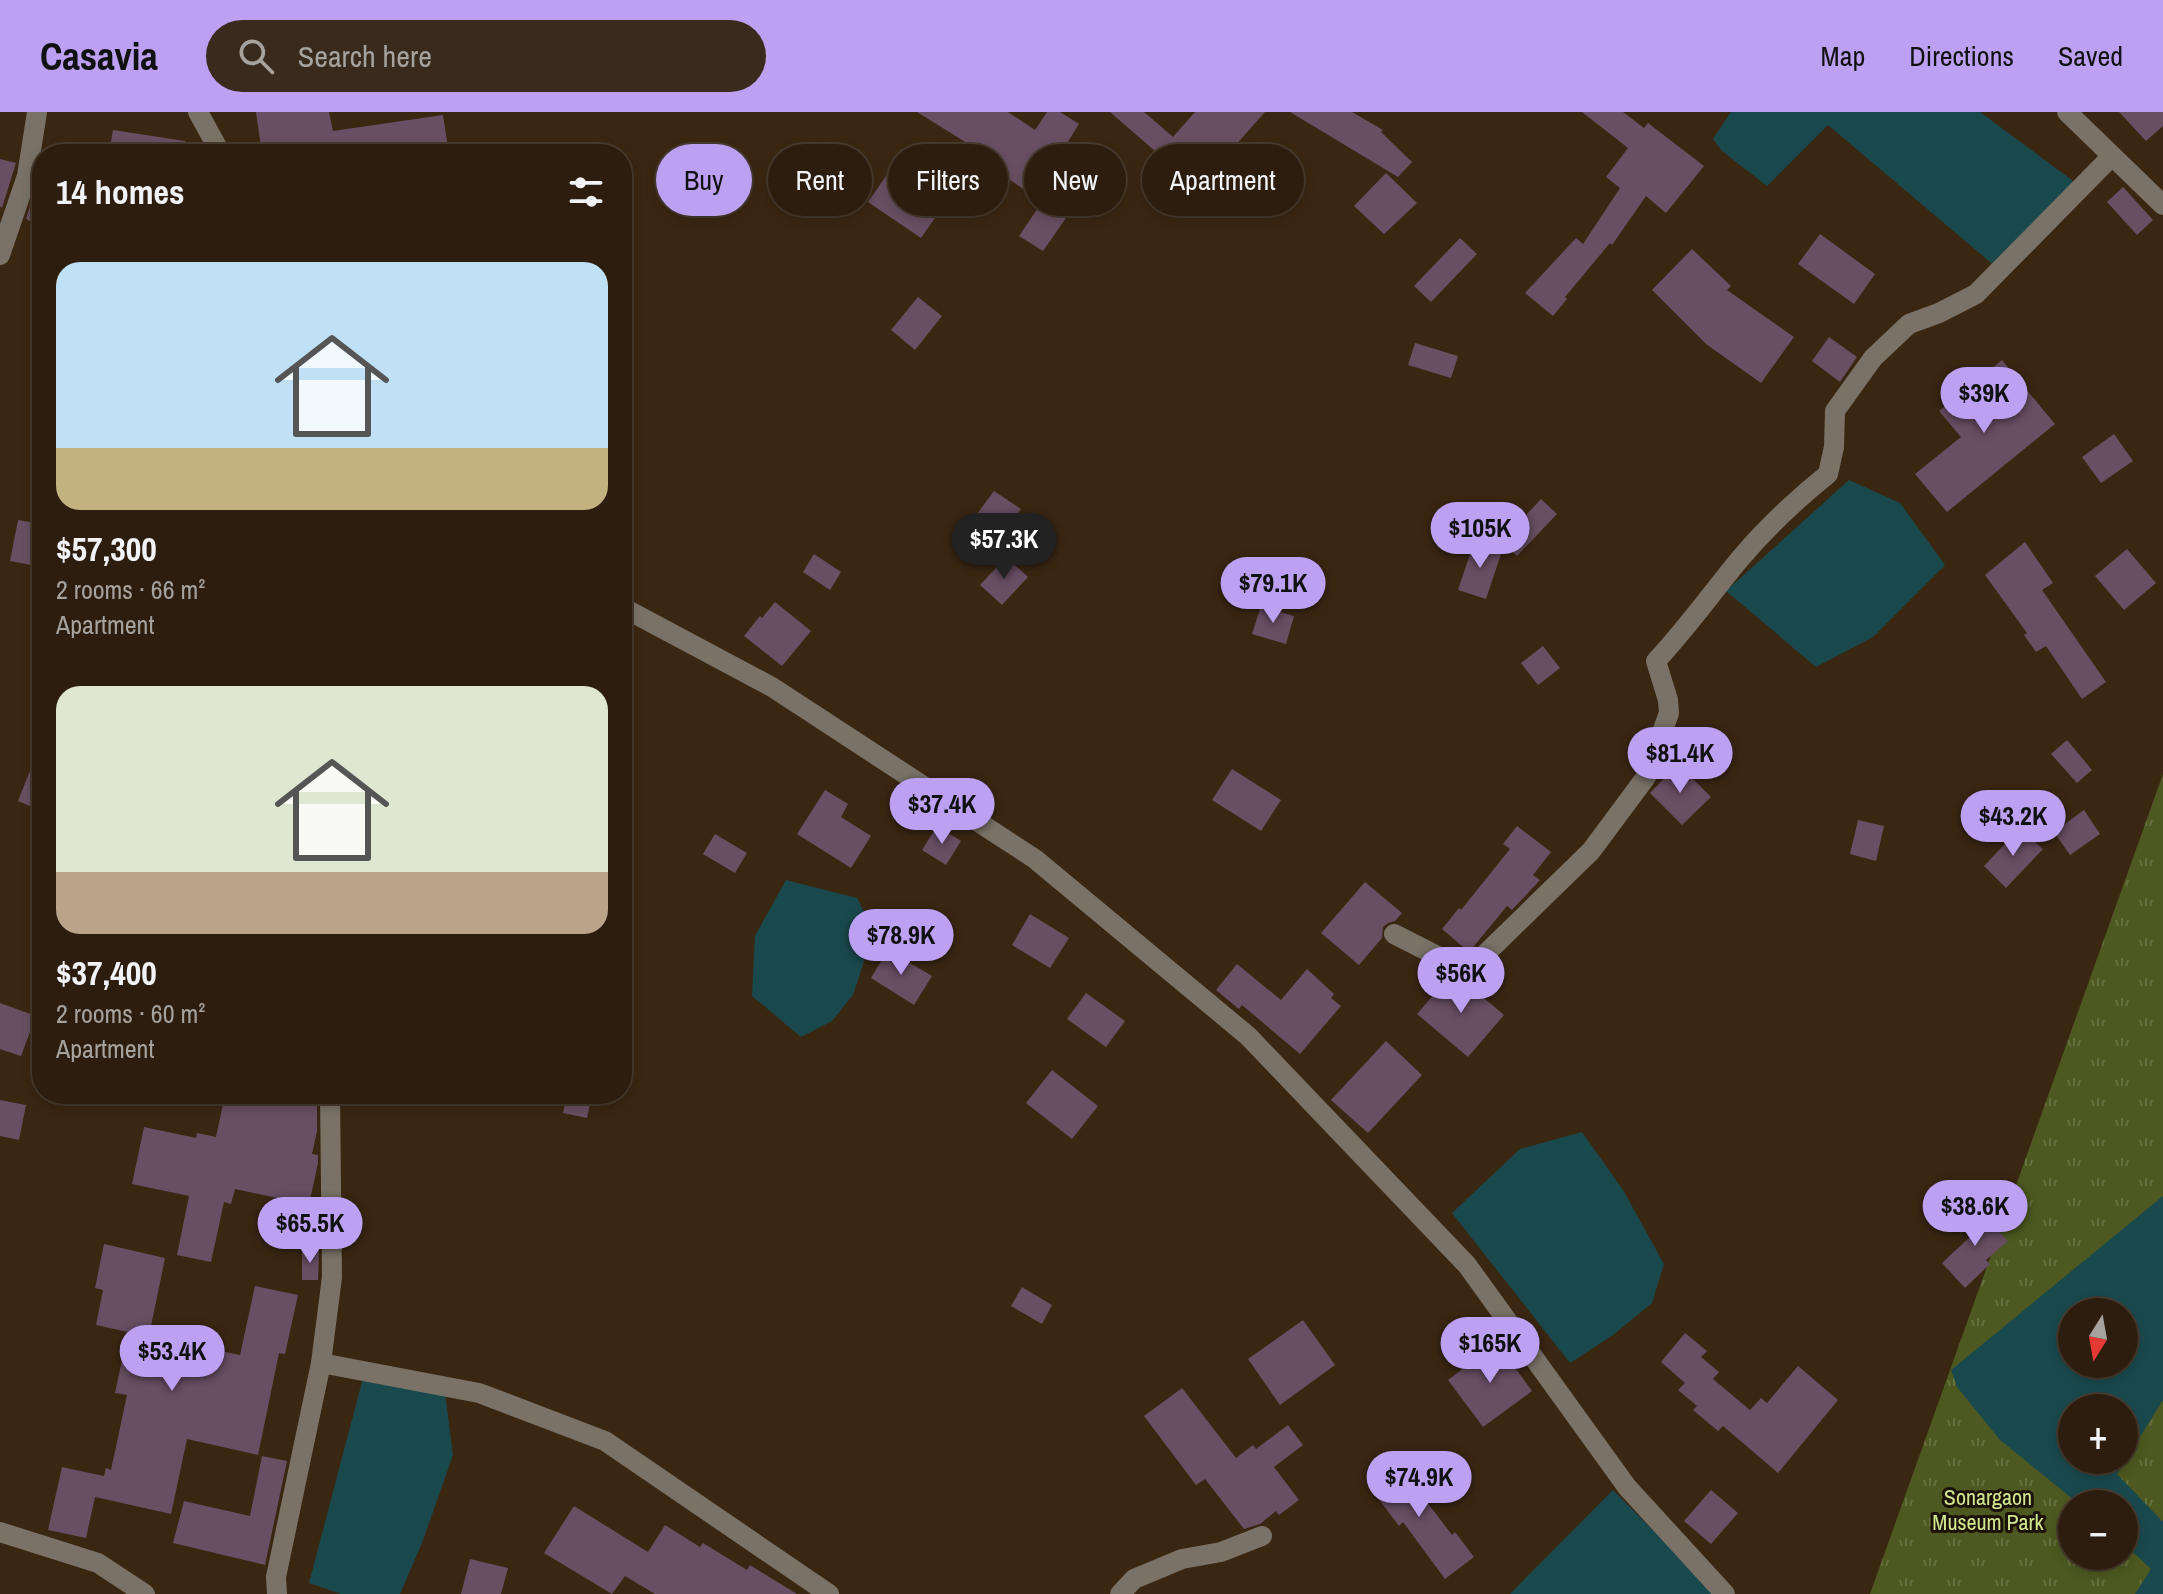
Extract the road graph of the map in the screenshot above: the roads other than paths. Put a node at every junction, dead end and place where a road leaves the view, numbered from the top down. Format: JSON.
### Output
{"nodes":[{"id":1,"x":37,"y":112,"type":"edge"},
{"id":2,"x":198,"y":112,"type":"edge"},
{"id":3,"x":2067,"y":112,"type":"edge"},
{"id":4,"x":216,"y":144,"type":"edge"},
{"id":5,"x":2112,"y":156,"type":"junction"},
{"id":6,"x":2163,"y":205,"type":"edge"},
{"id":7,"x":0,"y":255,"type":"edge"},
{"id":8,"x":632,"y":612,"type":"edge"},
{"id":9,"x":1394,"y":934,"type":"dead end"},
{"id":10,"x":330,"y":1104,"type":"edge"},
{"id":11,"x":321,"y":1363,"type":"junction"},
{"id":12,"x":0,"y":1532,"type":"edge"},
{"id":13,"x":1262,"y":1536,"type":"dead end"},
{"id":14,"x":145,"y":1594,"type":"edge"},
{"id":15,"x":277,"y":1594,"type":"edge"},
{"id":16,"x":829,"y":1594,"type":"edge"},
{"id":17,"x":1120,"y":1594,"type":"edge"},
{"id":18,"x":1725,"y":1594,"type":"edge"}],
"edges":[{"from":1,"to":7,"type":"street"},
{"from":2,"to":4,"type":"street"},
{"from":3,"to":5,"type":"street"},
{"from":5,"to":6,"type":"street"},
{"from":5,"to":9,"type":"street"},
{"from":8,"to":18,"type":"street"},
{"from":10,"to":11,"type":"street"},
{"from":11,"to":15,"type":"street"},
{"from":11,"to":16,"type":"street"},
{"from":12,"to":14,"type":"street"},
{"from":13,"to":17,"type":"street"}]}
